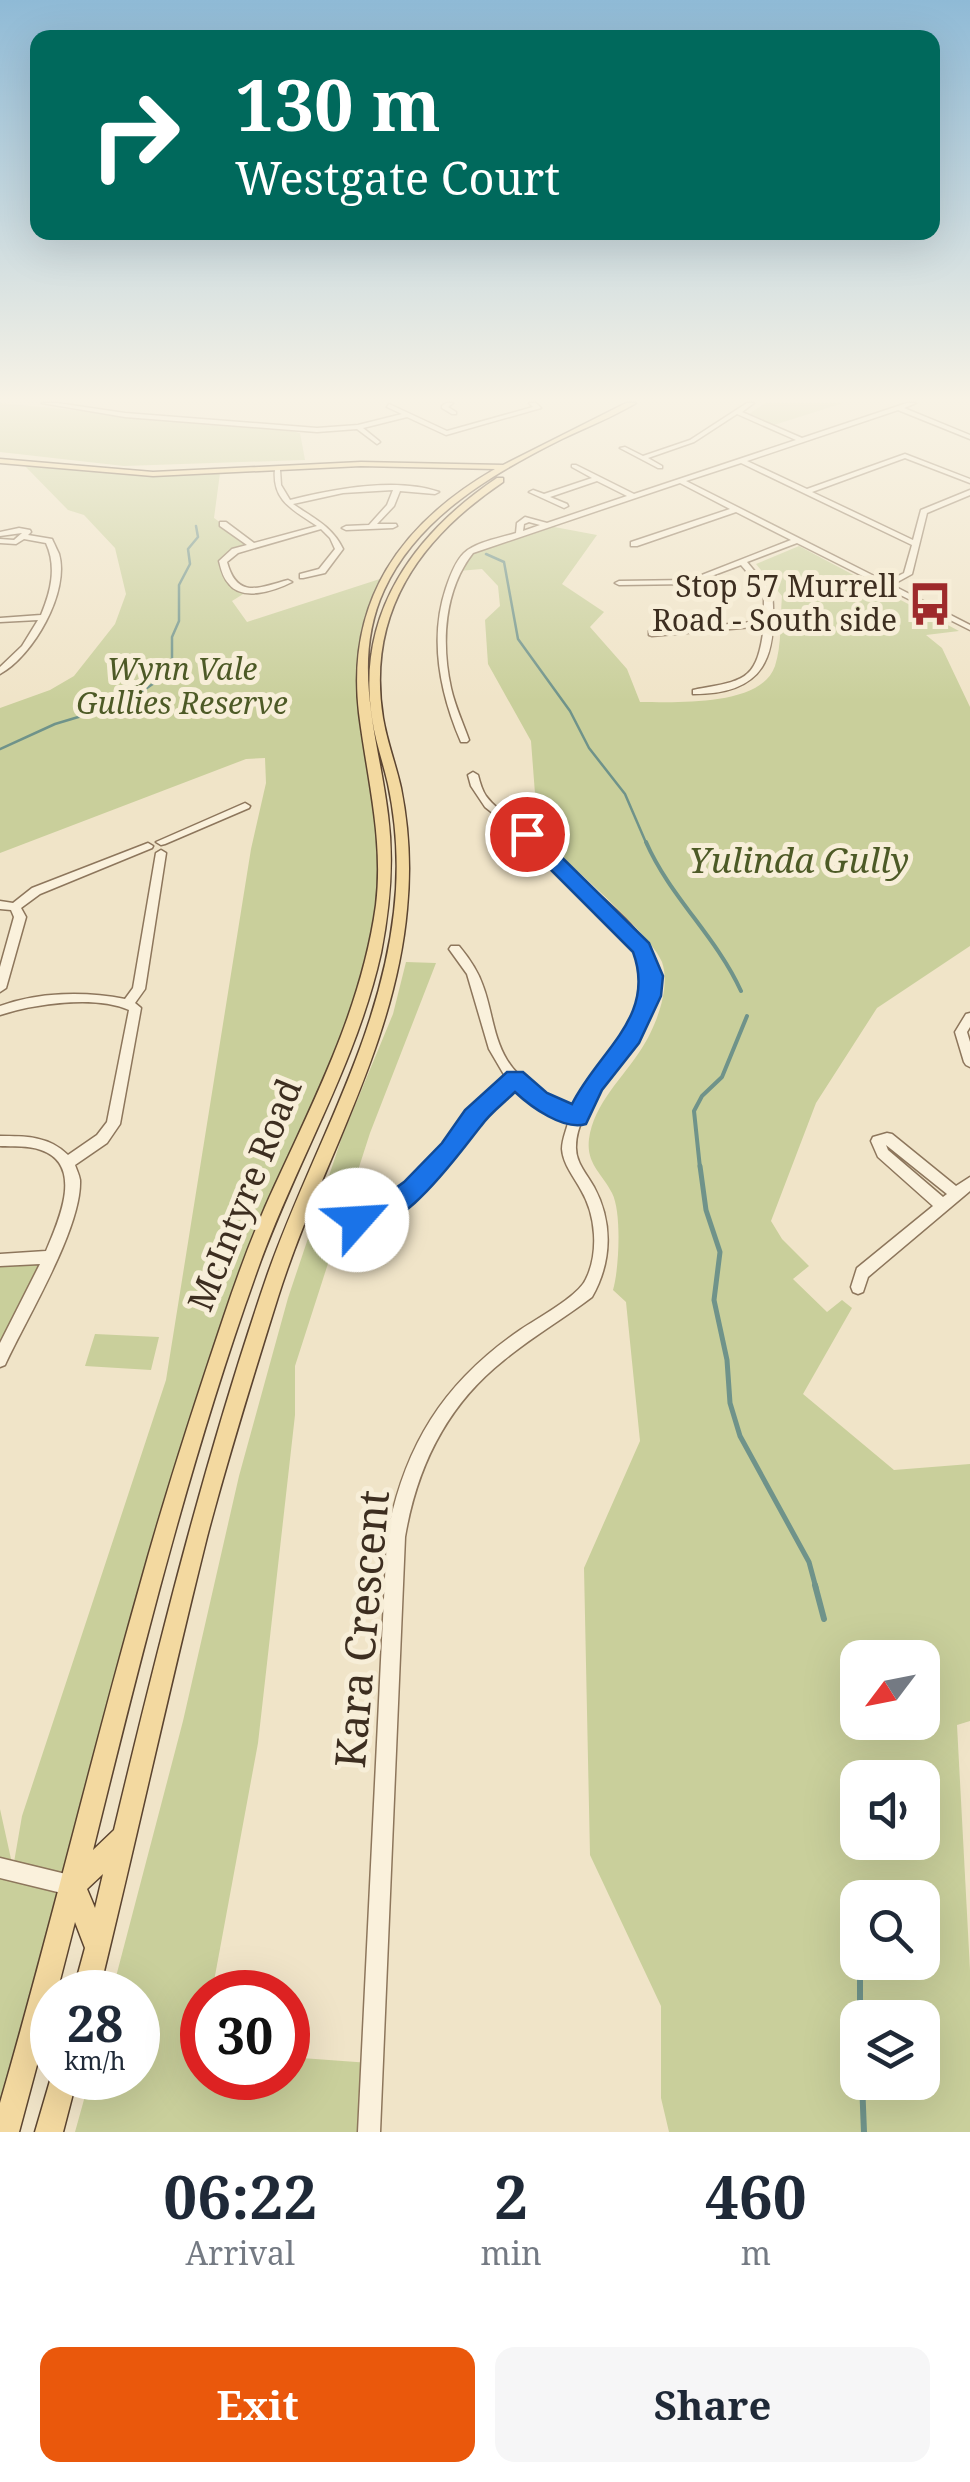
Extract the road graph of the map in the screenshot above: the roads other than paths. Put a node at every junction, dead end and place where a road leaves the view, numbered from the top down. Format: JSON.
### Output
{"nodes":[{"id":1,"x":391,"y":502,"type":"edge"},
{"id":2,"x":452,"y":502,"type":"edge"},
{"id":3,"x":469,"y":502,"type":"edge"},
{"id":4,"x":558,"y":502,"type":"edge"},
{"id":5,"x":618,"y":502,"type":"edge"},
{"id":6,"x":724,"y":502,"type":"edge"},
{"id":7,"x":828,"y":502,"type":"edge"},
{"id":8,"x":944,"y":502,"type":"edge"},
{"id":9,"x":287,"y":503,"type":"edge"},
{"id":10,"x":564,"y":506,"type":"dead end"},
{"id":11,"x":737,"y":509,"type":"junction"},
{"id":12,"x":222,"y":524,"type":"dead end"},
{"id":13,"x":323,"y":526,"type":"junction"},
{"id":14,"x":372,"y":526,"type":"junction"},
{"id":15,"x":393,"y":526,"type":"dead end"},
{"id":16,"x":346,"y":528,"type":"dead end"},
{"id":17,"x":1,"y":533,"type":"edge"},
{"id":18,"x":798,"y":540,"type":"junction"},
{"id":19,"x":634,"y":544,"type":"dead end"},
{"id":20,"x":915,"y":544,"type":"junction"},
{"id":21,"x":252,"y":546,"type":"junction"},
{"id":22,"x":742,"y":562,"type":"junction"},
{"id":23,"x":322,"y":571,"type":"junction"},
{"id":24,"x":303,"y":576,"type":"dead end"},
{"id":25,"x":333,"y":580,"type":"dead end"},
{"id":26,"x":288,"y":582,"type":"dead end"},
{"id":27,"x":619,"y":583,"type":"dead end"},
{"id":28,"x":886,"y":586,"type":"junction"},
{"id":29,"x":44,"y":617,"type":"junction"},
{"id":30,"x":0,"y":620,"type":"edge"},
{"id":31,"x":768,"y":622,"type":"junction"},
{"id":32,"x":970,"y":628,"type":"edge"},
{"id":33,"x":652,"y":633,"type":"dead end"},
{"id":34,"x":0,"y":671,"type":"edge"},
{"id":35,"x":696,"y":692,"type":"dead end"},
{"id":36,"x":464,"y":740,"type":"dead end"},
{"id":37,"x":473,"y":775,"type":"dead end"},
{"id":38,"x":246,"y":806,"type":"dead end"},
{"id":39,"x":161,"y":848,"type":"junction"},
{"id":40,"x":0,"y":905,"type":"edge"},
{"id":41,"x":15,"y":907,"type":"junction"},
{"id":42,"x":455,"y":949,"type":"dead end"},
{"id":43,"x":0,"y":988,"type":"edge"},
{"id":44,"x":129,"y":1002,"type":"junction"},
{"id":45,"x":2,"y":1005,"type":"edge"},
{"id":46,"x":970,"y":1018,"type":"edge"},
{"id":47,"x":970,"y":1062,"type":"edge"},
{"id":48,"x":515,"y":1078,"type":"junction"},
{"id":49,"x":578,"y":1117,"type":"junction"},
{"id":50,"x":0,"y":1141,"type":"edge"},
{"id":51,"x":66,"y":1164,"type":"junction"},
{"id":52,"x":970,"y":1182,"type":"edge"},
{"id":53,"x":956,"y":1194,"type":"junction"},
{"id":54,"x":942,"y":1204,"type":"junction"},
{"id":55,"x":357,"y":1220,"type":"dead end"},
{"id":56,"x":50,"y":1257,"type":"junction"},
{"id":57,"x":0,"y":1260,"type":"edge"},
{"id":58,"x":858,"y":1286,"type":"dead end"},
{"id":59,"x":0,"y":1360,"type":"edge"},
{"id":60,"x":126,"y":1835,"type":"junction"},
{"id":61,"x":0,"y":1868,"type":"edge"},
{"id":62,"x":74,"y":1886,"type":"junction"},
{"id":63,"x":98,"y":1948,"type":"junction"},
{"id":64,"x":92,"y":1970,"type":"edge"},
{"id":65,"x":58,"y":2100,"type":"edge"},
{"id":66,"x":5,"y":2132,"type":"edge"},
{"id":67,"x":49,"y":2132,"type":"edge"},
{"id":68,"x":369,"y":2132,"type":"edge"}],
"edges":[{"from":1,"to":14,"type":"street"},
{"from":2,"to":62,"type":"main road","name":"McIntyre Road"},
{"from":3,"to":60,"type":"main road","name":"McIntyre Road"},
{"from":4,"to":10,"type":"street"},
{"from":5,"to":36,"type":"street"},
{"from":6,"to":11,"type":"street"},
{"from":7,"to":20,"type":"street"},
{"from":8,"to":20,"type":"street"},
{"from":9,"to":13,"type":"street"},
{"from":11,"to":18,"type":"street"},
{"from":11,"to":19,"type":"street"},
{"from":12,"to":21,"type":"street"},
{"from":13,"to":21,"type":"street"},
{"from":13,"to":23,"type":"street"},
{"from":14,"to":15,"type":"street"},
{"from":14,"to":16,"type":"street"},
{"from":17,"to":29,"type":"street"},
{"from":18,"to":22,"type":"street"},
{"from":18,"to":28,"type":"street"},
{"from":20,"to":28,"type":"street"},
{"from":21,"to":26,"type":"street"},
{"from":22,"to":27,"type":"street"},
{"from":22,"to":31,"type":"street"},
{"from":23,"to":24,"type":"street"},
{"from":23,"to":25,"type":"street"},
{"from":28,"to":32,"type":"street"},
{"from":29,"to":30,"type":"street"},
{"from":29,"to":34,"type":"street"},
{"from":31,"to":33,"type":"street"},
{"from":31,"to":35,"type":"street"},
{"from":37,"to":49,"type":"street","name":"Kara Crescent"},
{"from":38,"to":39,"type":"street"},
{"from":39,"to":41,"type":"street"},
{"from":39,"to":44,"type":"street"},
{"from":40,"to":41,"type":"street"},
{"from":41,"to":43,"type":"street"},
{"from":42,"to":48,"type":"street"},
{"from":44,"to":45,"type":"street"},
{"from":44,"to":51,"type":"street"},
{"from":46,"to":47,"type":"street"},
{"from":48,"to":49,"type":"street"},
{"from":48,"to":55,"type":"street"},
{"from":49,"to":68,"type":"street","name":"Kara Crescent"},
{"from":50,"to":51,"type":"street"},
{"from":51,"to":56,"type":"street"},
{"from":52,"to":53,"type":"street"},
{"from":53,"to":54,"type":"street"},
{"from":53,"to":54,"type":"street"},
{"from":54,"to":58,"type":"street"},
{"from":56,"to":57,"type":"street"},
{"from":56,"to":59,"type":"street"},
{"from":60,"to":62,"type":"main road"},
{"from":60,"to":63,"type":"main road","name":"McIntyre Road"},
{"from":61,"to":62,"type":"street"},
{"from":62,"to":63,"type":"main road"},
{"from":62,"to":66,"type":"main road","name":"McIntyre Road"},
{"from":63,"to":64,"type":"main road","name":"McIntyre Road"},
{"from":65,"to":67,"type":"main road"}]}
